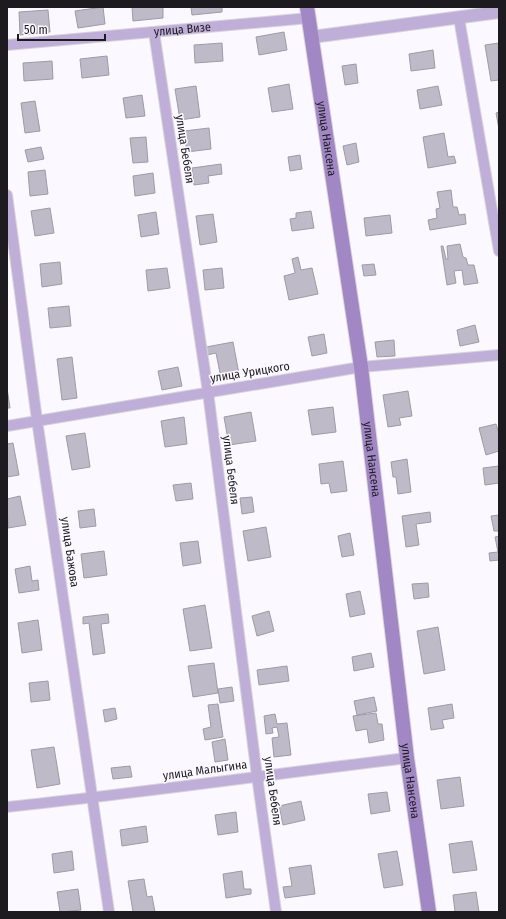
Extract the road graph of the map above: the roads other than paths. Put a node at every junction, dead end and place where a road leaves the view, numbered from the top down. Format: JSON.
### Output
{"nodes":[{"id":1,"x":499,"y":12,"type":"edge"},
{"id":2,"x":308,"y":13,"type":"edge"},
{"id":3,"x":459,"y":18,"type":"junction"},
{"id":4,"x":154,"y":32,"type":"junction"},
{"id":5,"x":312,"y":37,"type":"junction"},
{"id":6,"x":7,"y":45,"type":"edge"},
{"id":7,"x":7,"y":195,"type":"edge"},
{"id":8,"x":499,"y":251,"type":"edge"},
{"id":9,"x":499,"y":355,"type":"edge"},
{"id":10,"x":360,"y":367,"type":"junction"},
{"id":11,"x":208,"y":392,"type":"junction"},
{"id":12,"x":37,"y":420,"type":"junction"},
{"id":13,"x":7,"y":426,"type":"edge"},
{"id":14,"x":407,"y":758,"type":"junction"},
{"id":15,"x":257,"y":776,"type":"junction"},
{"id":16,"x":93,"y":798,"type":"junction"},
{"id":17,"x":7,"y":807,"type":"edge"},
{"id":18,"x":109,"y":912,"type":"edge"},
{"id":19,"x":276,"y":912,"type":"edge"},
{"id":20,"x":428,"y":912,"type":"edge"}],
"edges":[{"from":1,"to":3,"type":"street"},
{"from":2,"to":4,"type":"street","name":"улица Визе"},
{"from":2,"to":5,"type":"main road","name":"улица Нансена"},
{"from":3,"to":5,"type":"street"},
{"from":3,"to":8,"type":"street"},
{"from":4,"to":6,"type":"street","name":"улица Визе"},
{"from":4,"to":11,"type":"street","name":"улица Бебеля"},
{"from":5,"to":10,"type":"main road","name":"улица Нансена"},
{"from":7,"to":12,"type":"street","name":"улица Бажова"},
{"from":9,"to":10,"type":"street","name":"улица Урицкого"},
{"from":10,"to":11,"type":"street","name":"улица Урицкого"},
{"from":10,"to":14,"type":"main road","name":"улица Нансена"},
{"from":11,"to":12,"type":"street","name":"улица Урицкого"},
{"from":11,"to":15,"type":"street","name":"улица Бебеля"},
{"from":12,"to":13,"type":"street","name":"улица Урицкого"},
{"from":12,"to":16,"type":"street","name":"улица Бажова"},
{"from":14,"to":15,"type":"street","name":"улица Малыгина"},
{"from":14,"to":20,"type":"main road","name":"улица Нансена"},
{"from":15,"to":16,"type":"street","name":"улица Малыгина"},
{"from":15,"to":19,"type":"street","name":"улица Бебеля"},
{"from":16,"to":17,"type":"street","name":"улица Малыгина"},
{"from":16,"to":18,"type":"street","name":"улица Бажова"}]}
